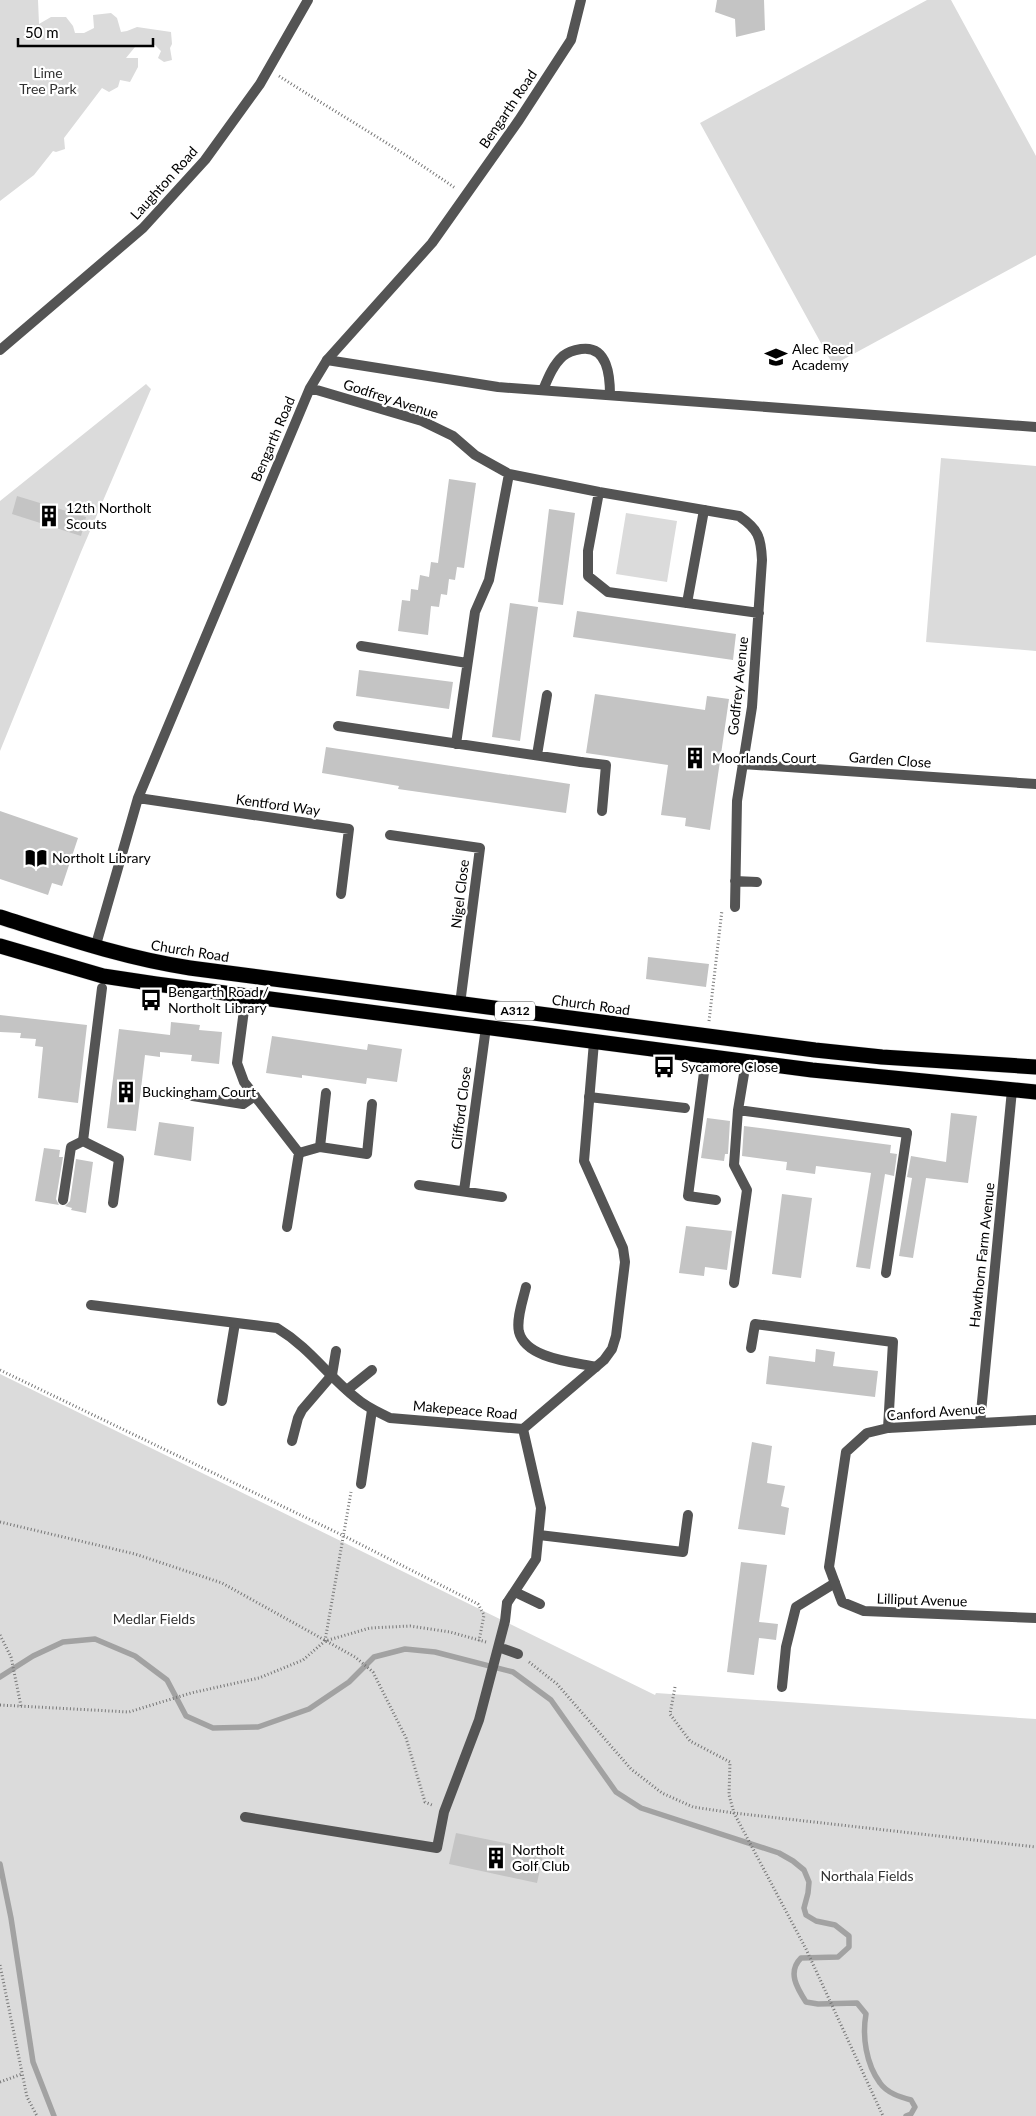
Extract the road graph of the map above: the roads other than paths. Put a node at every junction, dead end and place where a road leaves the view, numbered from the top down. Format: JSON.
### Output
{"nodes":[{"id":1,"x":308,"y":0,"type":"edge"},
{"id":2,"x":581,"y":0,"type":"edge"},
{"id":3,"x":0,"y":350,"type":"edge"},
{"id":4,"x":327,"y":360,"type":"junction"},
{"id":5,"x":310,"y":388,"type":"junction"},
{"id":6,"x":543,"y":390,"type":"junction"},
{"id":7,"x":610,"y":395,"type":"junction"},
{"id":8,"x":1036,"y":427,"type":"edge"},
{"id":9,"x":509,"y":474,"type":"junction"},
{"id":10,"x":599,"y":492,"type":"junction"},
{"id":11,"x":704,"y":510,"type":"junction"},
{"id":12,"x":687,"y":603,"type":"junction"},
{"id":13,"x":758,"y":613,"type":"junction"},
{"id":14,"x":361,"y":646,"type":"dead end"},
{"id":15,"x":467,"y":663,"type":"junction"},
{"id":16,"x":547,"y":695,"type":"dead end"},
{"id":17,"x":338,"y":726,"type":"dead end"},
{"id":18,"x":456,"y":744,"type":"junction"},
{"id":19,"x":537,"y":755,"type":"junction"},
{"id":20,"x":742,"y":764,"type":"junction"},
{"id":21,"x":1036,"y":784,"type":"edge"},
{"id":22,"x":138,"y":798,"type":"junction"},
{"id":23,"x":602,"y":810,"type":"dead end"},
{"id":24,"x":390,"y":835,"type":"dead end"},
{"id":25,"x":735,"y":881,"type":"junction"},
{"id":26,"x":756,"y":882,"type":"dead end"},
{"id":27,"x":340,"y":894,"type":"dead end"},
{"id":28,"x":734,"y":907,"type":"road end"},
{"id":29,"x":0,"y":917,"type":"edge"},
{"id":30,"x":0,"y":946,"type":"edge"},
{"id":31,"x":95,"y":948,"type":"junction"},
{"id":32,"x":102,"y":982,"type":"junction"},
{"id":33,"x":246,"y":995,"type":"junction"},
{"id":34,"x":460,"y":1004,"type":"junction"},
{"id":35,"x":486,"y":1028,"type":"junction"},
{"id":36,"x":594,"y":1042,"type":"junction"},
{"id":37,"x":706,"y":1057,"type":"junction"},
{"id":38,"x":746,"y":1062,"type":"junction"},
{"id":39,"x":1036,"y":1067,"type":"edge"},
{"id":40,"x":1012,"y":1090,"type":"junction"},
{"id":41,"x":1036,"y":1092,"type":"edge"},
{"id":42,"x":174,"y":1093,"type":"dead end"},
{"id":43,"x":326,"y":1093,"type":"dead end"},
{"id":44,"x":255,"y":1096,"type":"junction"},
{"id":45,"x":589,"y":1097,"type":"junction"},
{"id":46,"x":372,"y":1104,"type":"dead end"},
{"id":47,"x":684,"y":1108,"type":"dead end"},
{"id":48,"x":738,"y":1110,"type":"junction"},
{"id":49,"x":83,"y":1141,"type":"junction"},
{"id":50,"x":320,"y":1147,"type":"junction"},
{"id":51,"x":298,"y":1153,"type":"junction"},
{"id":52,"x":419,"y":1185,"type":"dead end"},
{"id":53,"x":464,"y":1191,"type":"junction"},
{"id":54,"x":502,"y":1197,"type":"dead end"},
{"id":55,"x":63,"y":1200,"type":"dead end"},
{"id":56,"x":716,"y":1200,"type":"dead end"},
{"id":57,"x":113,"y":1203,"type":"dead end"},
{"id":58,"x":287,"y":1227,"type":"dead end"},
{"id":59,"x":886,"y":1273,"type":"dead end"},
{"id":60,"x":734,"y":1283,"type":"dead end"},
{"id":61,"x":526,"y":1287,"type":"dead end"},
{"id":62,"x":91,"y":1305,"type":"dead end"},
{"id":63,"x":235,"y":1323,"type":"junction"},
{"id":64,"x":751,"y":1348,"type":"dead end"},
{"id":65,"x":336,"y":1351,"type":"dead end"},
{"id":66,"x":596,"y":1367,"type":"junction"},
{"id":67,"x":372,"y":1370,"type":"dead end"},
{"id":68,"x":332,"y":1375,"type":"junction"},
{"id":69,"x":348,"y":1390,"type":"junction"},
{"id":70,"x":222,"y":1401,"type":"dead end"},
{"id":71,"x":372,"y":1410,"type":"junction"},
{"id":72,"x":1036,"y":1420,"type":"edge"},
{"id":73,"x":980,"y":1423,"type":"junction"},
{"id":74,"x":888,"y":1428,"type":"junction"},
{"id":75,"x":523,"y":1429,"type":"junction"},
{"id":76,"x":292,"y":1441,"type":"dead end"},
{"id":77,"x":846,"y":1452,"type":"joint"},
{"id":78,"x":361,"y":1484,"type":"road end"},
{"id":79,"x":688,"y":1515,"type":"dead end"},
{"id":80,"x":539,"y":1535,"type":"junction"},
{"id":81,"x":835,"y":1583,"type":"junction"},
{"id":82,"x":515,"y":1592,"type":"junction"},
{"id":83,"x":540,"y":1604,"type":"dead end"},
{"id":84,"x":1036,"y":1618,"type":"edge"},
{"id":85,"x":504,"y":1649,"type":"dead end"},
{"id":86,"x":518,"y":1654,"type":"road end"},
{"id":87,"x":782,"y":1687,"type":"dead end"},
{"id":88,"x":245,"y":1817,"type":"dead end"}],
"edges":[{"from":1,"to":3,"type":"street","name":"Laughton Road"},
{"from":2,"to":4,"type":"street","name":"Bengarth Road"},
{"from":4,"to":5,"type":"street","name":"Bengarth Road"},
{"from":4,"to":6,"type":"street"},
{"from":5,"to":9,"type":"street","name":"Godfrey Avenue"},
{"from":5,"to":22,"type":"street","name":"Bengarth Road"},
{"from":6,"to":7,"type":"street"},
{"from":6,"to":7,"type":"street"},
{"from":7,"to":8,"type":"street"},
{"from":9,"to":10,"type":"street","name":"Godfrey Avenue"},
{"from":9,"to":15,"type":"street"},
{"from":10,"to":11,"type":"street","name":"Godfrey Avenue"},
{"from":10,"to":12,"type":"street"},
{"from":11,"to":12,"type":"street"},
{"from":11,"to":13,"type":"street","name":"Godfrey Avenue"},
{"from":12,"to":13,"type":"street"},
{"from":13,"to":20,"type":"street","name":"Godfrey Avenue"},
{"from":14,"to":15,"type":"street"},
{"from":15,"to":18,"type":"street"},
{"from":16,"to":19,"type":"street"},
{"from":17,"to":18,"type":"street"},
{"from":18,"to":19,"type":"street"},
{"from":19,"to":23,"type":"street"},
{"from":20,"to":21,"type":"street","name":"Garden Close"},
{"from":20,"to":25,"type":"street","name":"Godfrey Avenue"},
{"from":22,"to":27,"type":"street","name":"Kentford Way"},
{"from":22,"to":31,"type":"street","name":"Bengarth Road"},
{"from":24,"to":34,"type":"street","name":"Nigel Close"},
{"from":25,"to":26,"type":"street"},
{"from":25,"to":28,"type":"street","name":"Godfrey Avenue"},
{"from":29,"to":31,"type":"highway","name":"Church Road","number":"A312"},
{"from":30,"to":32,"type":"highway","number":"A312"},
{"from":31,"to":34,"type":"highway","name":"Church Road","number":"A312"},
{"from":32,"to":33,"type":"highway","number":"A312"},
{"from":32,"to":49,"type":"street"},
{"from":33,"to":35,"type":"highway","number":"A312"},
{"from":33,"to":44,"type":"street"},
{"from":34,"to":39,"type":"highway","name":"Church Road","number":"A312"},
{"from":35,"to":36,"type":"highway","number":"A312"},
{"from":35,"to":53,"type":"street","name":"Clifford Close"},
{"from":36,"to":37,"type":"highway","number":"A312"},
{"from":36,"to":45,"type":"street","name":"Makepeace Road"},
{"from":37,"to":38,"type":"highway","number":"A312"},
{"from":37,"to":56,"type":"street"},
{"from":38,"to":40,"type":"highway","number":"A312"},
{"from":38,"to":48,"type":"street"},
{"from":40,"to":41,"type":"highway","number":"A312"},
{"from":40,"to":73,"type":"street","name":"Hawthorn Farm Avenue"},
{"from":42,"to":44,"type":"street"},
{"from":43,"to":50,"type":"street"},
{"from":44,"to":51,"type":"street"},
{"from":45,"to":47,"type":"street"},
{"from":45,"to":66,"type":"street","name":"Makepeace Road"},
{"from":46,"to":50,"type":"street"},
{"from":48,"to":59,"type":"street"},
{"from":48,"to":60,"type":"street"},
{"from":49,"to":55,"type":"street"},
{"from":49,"to":57,"type":"street"},
{"from":50,"to":51,"type":"street"},
{"from":51,"to":58,"type":"street"},
{"from":52,"to":53,"type":"street"},
{"from":53,"to":54,"type":"street"},
{"from":61,"to":66,"type":"street"},
{"from":62,"to":63,"type":"street","name":"Makepeace Road"},
{"from":63,"to":68,"type":"street","name":"Makepeace Road"},
{"from":63,"to":70,"type":"street"},
{"from":64,"to":74,"type":"street"},
{"from":65,"to":68,"type":"street"},
{"from":66,"to":75,"type":"street","name":"Makepeace Road"},
{"from":67,"to":69,"type":"street"},
{"from":68,"to":69,"type":"street","name":"Makepeace Road"},
{"from":68,"to":76,"type":"street"},
{"from":69,"to":71,"type":"street","name":"Makepeace Road"},
{"from":71,"to":75,"type":"street","name":"Makepeace Road"},
{"from":71,"to":78,"type":"street"},
{"from":72,"to":73,"type":"street","name":"Canford Avenue"},
{"from":73,"to":74,"type":"street","name":"Canford Avenue"},
{"from":74,"to":77,"type":"street","name":"Canford Avenue"},
{"from":75,"to":80,"type":"street"},
{"from":77,"to":81,"type":"street","name":"Lilliput Avenue"},
{"from":79,"to":80,"type":"street"},
{"from":80,"to":82,"type":"street"},
{"from":81,"to":84,"type":"street","name":"Lilliput Avenue"},
{"from":81,"to":87,"type":"street"},
{"from":82,"to":83,"type":"street"},
{"from":82,"to":88,"type":"street"},
{"from":85,"to":86,"type":"street"}]}
